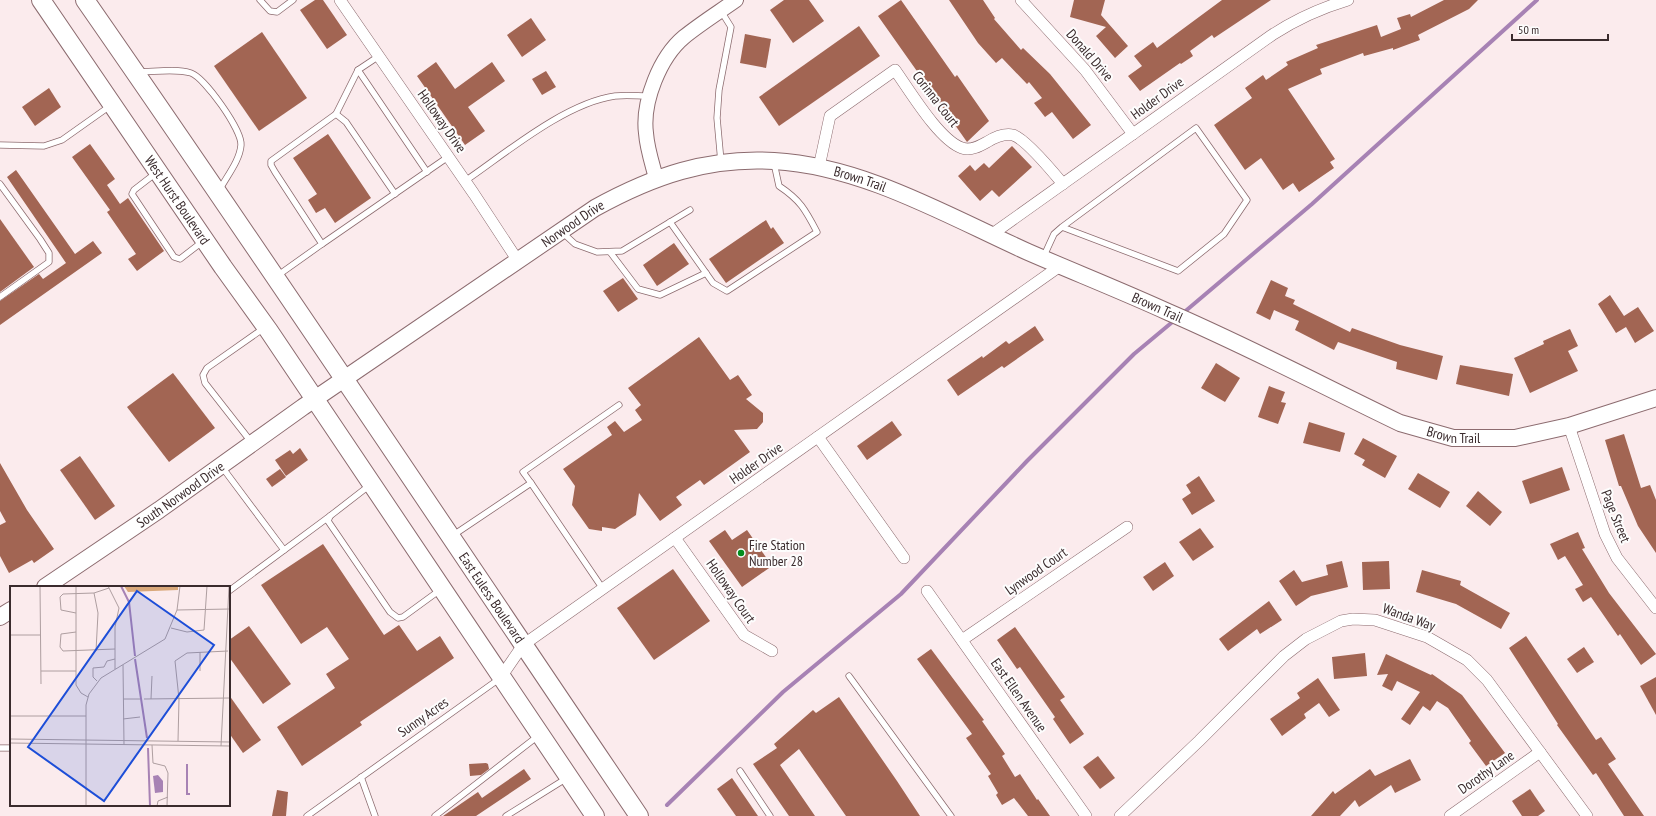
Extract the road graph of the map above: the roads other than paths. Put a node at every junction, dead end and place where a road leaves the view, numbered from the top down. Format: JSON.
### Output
{"nodes":[{"id":1,"x":40,"y":0,"type":"edge"},
{"id":2,"x":85,"y":0,"type":"edge"},
{"id":3,"x":260,"y":0,"type":"edge"},
{"id":4,"x":293,"y":0,"type":"edge"},
{"id":5,"x":340,"y":0,"type":"edge"},
{"id":6,"x":736,"y":0,"type":"edge"},
{"id":7,"x":1348,"y":0,"type":"edge"},
{"id":8,"x":1026,"y":2,"type":"edge"},
{"id":9,"x":721,"y":11,"type":"junction"},
{"id":10,"x":379,"y":56,"type":"junction"},
{"id":11,"x":358,"y":70,"type":"junction"},
{"id":12,"x":135,"y":72,"type":"junction"},
{"id":13,"x":651,"y":96,"type":"junction"},
{"id":14,"x":112,"y":104,"type":"junction"},
{"id":15,"x":336,"y":114,"type":"junction"},
{"id":16,"x":1133,"y":134,"type":"junction"},
{"id":17,"x":0,"y":145,"type":"edge"},
{"id":18,"x":448,"y":157,"type":"junction"},
{"id":19,"x":773,"y":161,"type":"junction"},
{"id":20,"x":721,"y":162,"type":"junction"},
{"id":21,"x":819,"y":167,"type":"junction"},
{"id":22,"x":158,"y":172,"type":"junction"},
{"id":23,"x":427,"y":172,"type":"junction"},
{"id":24,"x":656,"y":178,"type":"junction"},
{"id":25,"x":465,"y":181,"type":"junction"},
{"id":26,"x":0,"y":184,"type":"edge"},
{"id":27,"x":1063,"y":184,"type":"junction"},
{"id":28,"x":218,"y":193,"type":"junction"},
{"id":29,"x":395,"y":194,"type":"junction"},
{"id":30,"x":690,"y":210,"type":"dead end"},
{"id":31,"x":670,"y":222,"type":"junction"},
{"id":32,"x":1062,"y":227,"type":"junction"},
{"id":33,"x":561,"y":231,"type":"junction"},
{"id":34,"x":991,"y":235,"type":"junction"},
{"id":35,"x":204,"y":240,"type":"junction"},
{"id":36,"x":322,"y":244,"type":"junction"},
{"id":37,"x":610,"y":252,"type":"junction"},
{"id":38,"x":1043,"y":258,"type":"junction"},
{"id":39,"x":518,"y":261,"type":"junction"},
{"id":40,"x":1060,"y":266,"type":"junction"},
{"id":41,"x":706,"y":273,"type":"junction"},
{"id":42,"x":275,"y":277,"type":"junction"},
{"id":43,"x":1039,"y":281,"type":"junction"},
{"id":44,"x":0,"y":297,"type":"edge"},
{"id":45,"x":266,"y":327,"type":"junction"},
{"id":46,"x":345,"y":378,"type":"junction"},
{"id":47,"x":1656,"y":398,"type":"edge"},
{"id":48,"x":315,"y":399,"type":"junction"},
{"id":49,"x":619,"y":404,"type":"dead end"},
{"id":50,"x":1569,"y":426,"type":"junction"},
{"id":51,"x":818,"y":437,"type":"junction"},
{"id":52,"x":252,"y":443,"type":"junction"},
{"id":53,"x":221,"y":466,"type":"junction"},
{"id":54,"x":531,"y":483,"type":"junction"},
{"id":55,"x":372,"y":484,"type":"junction"},
{"id":56,"x":330,"y":516,"type":"junction"},
{"id":57,"x":1127,"y":527,"type":"dead end"},
{"id":58,"x":450,"y":537,"type":"junction"},
{"id":59,"x":675,"y":538,"type":"junction"},
{"id":60,"x":284,"y":550,"type":"junction"},
{"id":61,"x":904,"y":558,"type":"dead end"},
{"id":62,"x":46,"y":586,"type":"edge"},
{"id":63,"x":442,"y":589,"type":"junction"},
{"id":64,"x":603,"y":589,"type":"junction"},
{"id":65,"x":230,"y":590,"type":"edge"},
{"id":66,"x":927,"y":592,"type":"dead end"},
{"id":67,"x":1656,"y":608,"type":"edge"},
{"id":68,"x":10,"y":611,"type":"edge"},
{"id":69,"x":0,"y":617,"type":"edge"},
{"id":70,"x":962,"y":640,"type":"junction"},
{"id":71,"x":523,"y":645,"type":"junction"},
{"id":72,"x":772,"y":651,"type":"dead end"},
{"id":73,"x":849,"y":676,"type":"dead end"},
{"id":74,"x":501,"y":677,"type":"junction"},
{"id":75,"x":540,"y":735,"type":"junction"},
{"id":76,"x":1540,"y":752,"type":"junction"},
{"id":77,"x":740,"y":771,"type":"dead end"},
{"id":78,"x":360,"y":777,"type":"junction"},
{"id":79,"x":569,"y":777,"type":"junction"},
{"id":80,"x":307,"y":816,"type":"edge"},
{"id":81,"x":375,"y":816,"type":"edge"},
{"id":82,"x":435,"y":816,"type":"edge"},
{"id":83,"x":506,"y":816,"type":"edge"},
{"id":84,"x":595,"y":816,"type":"edge"},
{"id":85,"x":639,"y":816,"type":"edge"},
{"id":86,"x":770,"y":816,"type":"edge"},
{"id":87,"x":951,"y":816,"type":"edge"},
{"id":88,"x":1086,"y":816,"type":"edge"},
{"id":89,"x":1120,"y":816,"type":"edge"},
{"id":90,"x":1450,"y":816,"type":"edge"},
{"id":91,"x":1587,"y":816,"type":"edge"}],
"edges":[{"from":1,"to":14,"type":"main road","name":"West Hurst Boulevard"},
{"from":2,"to":12,"type":"main road"},
{"from":3,"to":4,"type":"lane"},
{"from":5,"to":10,"type":"street","name":"Holloway Drive"},
{"from":6,"to":9,"type":"street"},
{"from":7,"to":16,"type":"street","name":"Holder Drive"},
{"from":8,"to":16,"type":"street","name":"Donald Drive"},
{"from":9,"to":13,"type":"street"},
{"from":9,"to":20,"type":"lane"},
{"from":10,"to":11,"type":"lane"},
{"from":10,"to":18,"type":"street","name":"Holloway Drive"},
{"from":11,"to":15,"type":"lane"},
{"from":11,"to":23,"type":"lane"},
{"from":12,"to":28,"type":"main road"},
{"from":12,"to":28,"type":"lane"},
{"from":13,"to":24,"type":"street"},
{"from":13,"to":25,"type":"lane"},
{"from":14,"to":17,"type":"lane"},
{"from":14,"to":22,"type":"main road","name":"West Hurst Boulevard"},
{"from":15,"to":29,"type":"lane"},
{"from":15,"to":36,"type":"lane"},
{"from":16,"to":27,"type":"street","name":"Holder Drive"},
{"from":18,"to":23,"type":"lane"},
{"from":18,"to":25,"type":"street","name":"Holloway Drive"},
{"from":19,"to":20,"type":"main road","name":"Brown Trail"},
{"from":19,"to":21,"type":"main road","name":"Brown Trail"},
{"from":19,"to":41,"type":"lane"},
{"from":20,"to":24,"type":"main road","name":"Brown Trail"},
{"from":21,"to":27,"type":"street","name":"Corinna Court"},
{"from":21,"to":34,"type":"main road","name":"Brown Trail"},
{"from":22,"to":35,"type":"main road","name":"West Hurst Boulevard"},
{"from":22,"to":35,"type":"lane"},
{"from":23,"to":29,"type":"lane"},
{"from":24,"to":33,"type":"main road","name":"Norwood Drive"},
{"from":25,"to":39,"type":"street","name":"Holloway Drive"},
{"from":26,"to":44,"type":"lane"},
{"from":27,"to":34,"type":"street","name":"Holder Drive"},
{"from":28,"to":42,"type":"main road"},
{"from":29,"to":36,"type":"lane"},
{"from":30,"to":31,"type":"lane"},
{"from":31,"to":37,"type":"lane"},
{"from":31,"to":41,"type":"lane"},
{"from":32,"to":32,"type":"lane"},
{"from":32,"to":38,"type":"lane"},
{"from":33,"to":37,"type":"lane"},
{"from":33,"to":39,"type":"main road","name":"Norwood Drive"},
{"from":34,"to":38,"type":"main road","name":"Brown Trail"},
{"from":35,"to":45,"type":"main road","name":"West Hurst Boulevard"},
{"from":36,"to":42,"type":"lane"},
{"from":37,"to":41,"type":"lane"},
{"from":38,"to":40,"type":"main road","name":"Brown Trail"},
{"from":38,"to":43,"type":"street"},
{"from":39,"to":46,"type":"main road","name":"Norwood Drive"},
{"from":40,"to":43,"type":"street","name":"Holder Drive"},
{"from":40,"to":50,"type":"main road","name":"Brown Trail"},
{"from":42,"to":46,"type":"main road"},
{"from":43,"to":51,"type":"street","name":"Holder Drive"},
{"from":45,"to":48,"type":"main road","name":"West Hurst Boulevard"},
{"from":45,"to":52,"type":"lane"},
{"from":46,"to":48,"type":"main road","name":"Norwood Drive"},
{"from":46,"to":58,"type":"main road","name":"East Euless Boulevard"},
{"from":47,"to":50,"type":"main road","name":"Brown Trail"},
{"from":48,"to":52,"type":"main road","name":"South Norwood Drive"},
{"from":48,"to":55,"type":"main road"},
{"from":49,"to":54,"type":"lane"},
{"from":50,"to":67,"type":"street","name":"Page Street"},
{"from":51,"to":59,"type":"street","name":"Holder Drive"},
{"from":51,"to":61,"type":"street"},
{"from":52,"to":53,"type":"main road","name":"South Norwood Drive"},
{"from":53,"to":60,"type":"lane"},
{"from":53,"to":62,"type":"main road","name":"South Norwood Drive"},
{"from":54,"to":58,"type":"lane"},
{"from":54,"to":64,"type":"lane"},
{"from":55,"to":56,"type":"lane"},
{"from":55,"to":63,"type":"main road"},
{"from":56,"to":60,"type":"lane"},
{"from":56,"to":63,"type":"lane"},
{"from":57,"to":70,"type":"street","name":"Lynwood Court"},
{"from":58,"to":71,"type":"main road","name":"East Euless Boulevard"},
{"from":59,"to":64,"type":"street","name":"Holder Drive"},
{"from":59,"to":72,"type":"street","name":"Holloway Court"},
{"from":60,"to":65,"type":"lane"},
{"from":63,"to":74,"type":"main road"},
{"from":64,"to":71,"type":"street","name":"Holder Drive"},
{"from":66,"to":70,"type":"street","name":"East Ellen Avenue"},
{"from":68,"to":69,"type":"main road"},
{"from":70,"to":88,"type":"street","name":"East Ellen Avenue"},
{"from":71,"to":74,"type":"street","name":"Holder Drive"},
{"from":71,"to":85,"type":"main road","name":"East Euless Boulevard"},
{"from":73,"to":87,"type":"lane"},
{"from":74,"to":75,"type":"main road"},
{"from":74,"to":78,"type":"lane","name":"Sunny Acres"},
{"from":75,"to":79,"type":"main road"},
{"from":75,"to":82,"type":"lane"},
{"from":76,"to":89,"type":"street","name":"Wanda Way"},
{"from":76,"to":90,"type":"street","name":"Dorothy Lane"},
{"from":76,"to":91,"type":"street","name":"Wanda Way"},
{"from":77,"to":86,"type":"lane"},
{"from":78,"to":80,"type":"lane","name":"Sunny Acres"},
{"from":78,"to":81,"type":"lane"},
{"from":79,"to":83,"type":"lane"},
{"from":79,"to":84,"type":"main road"}]}
